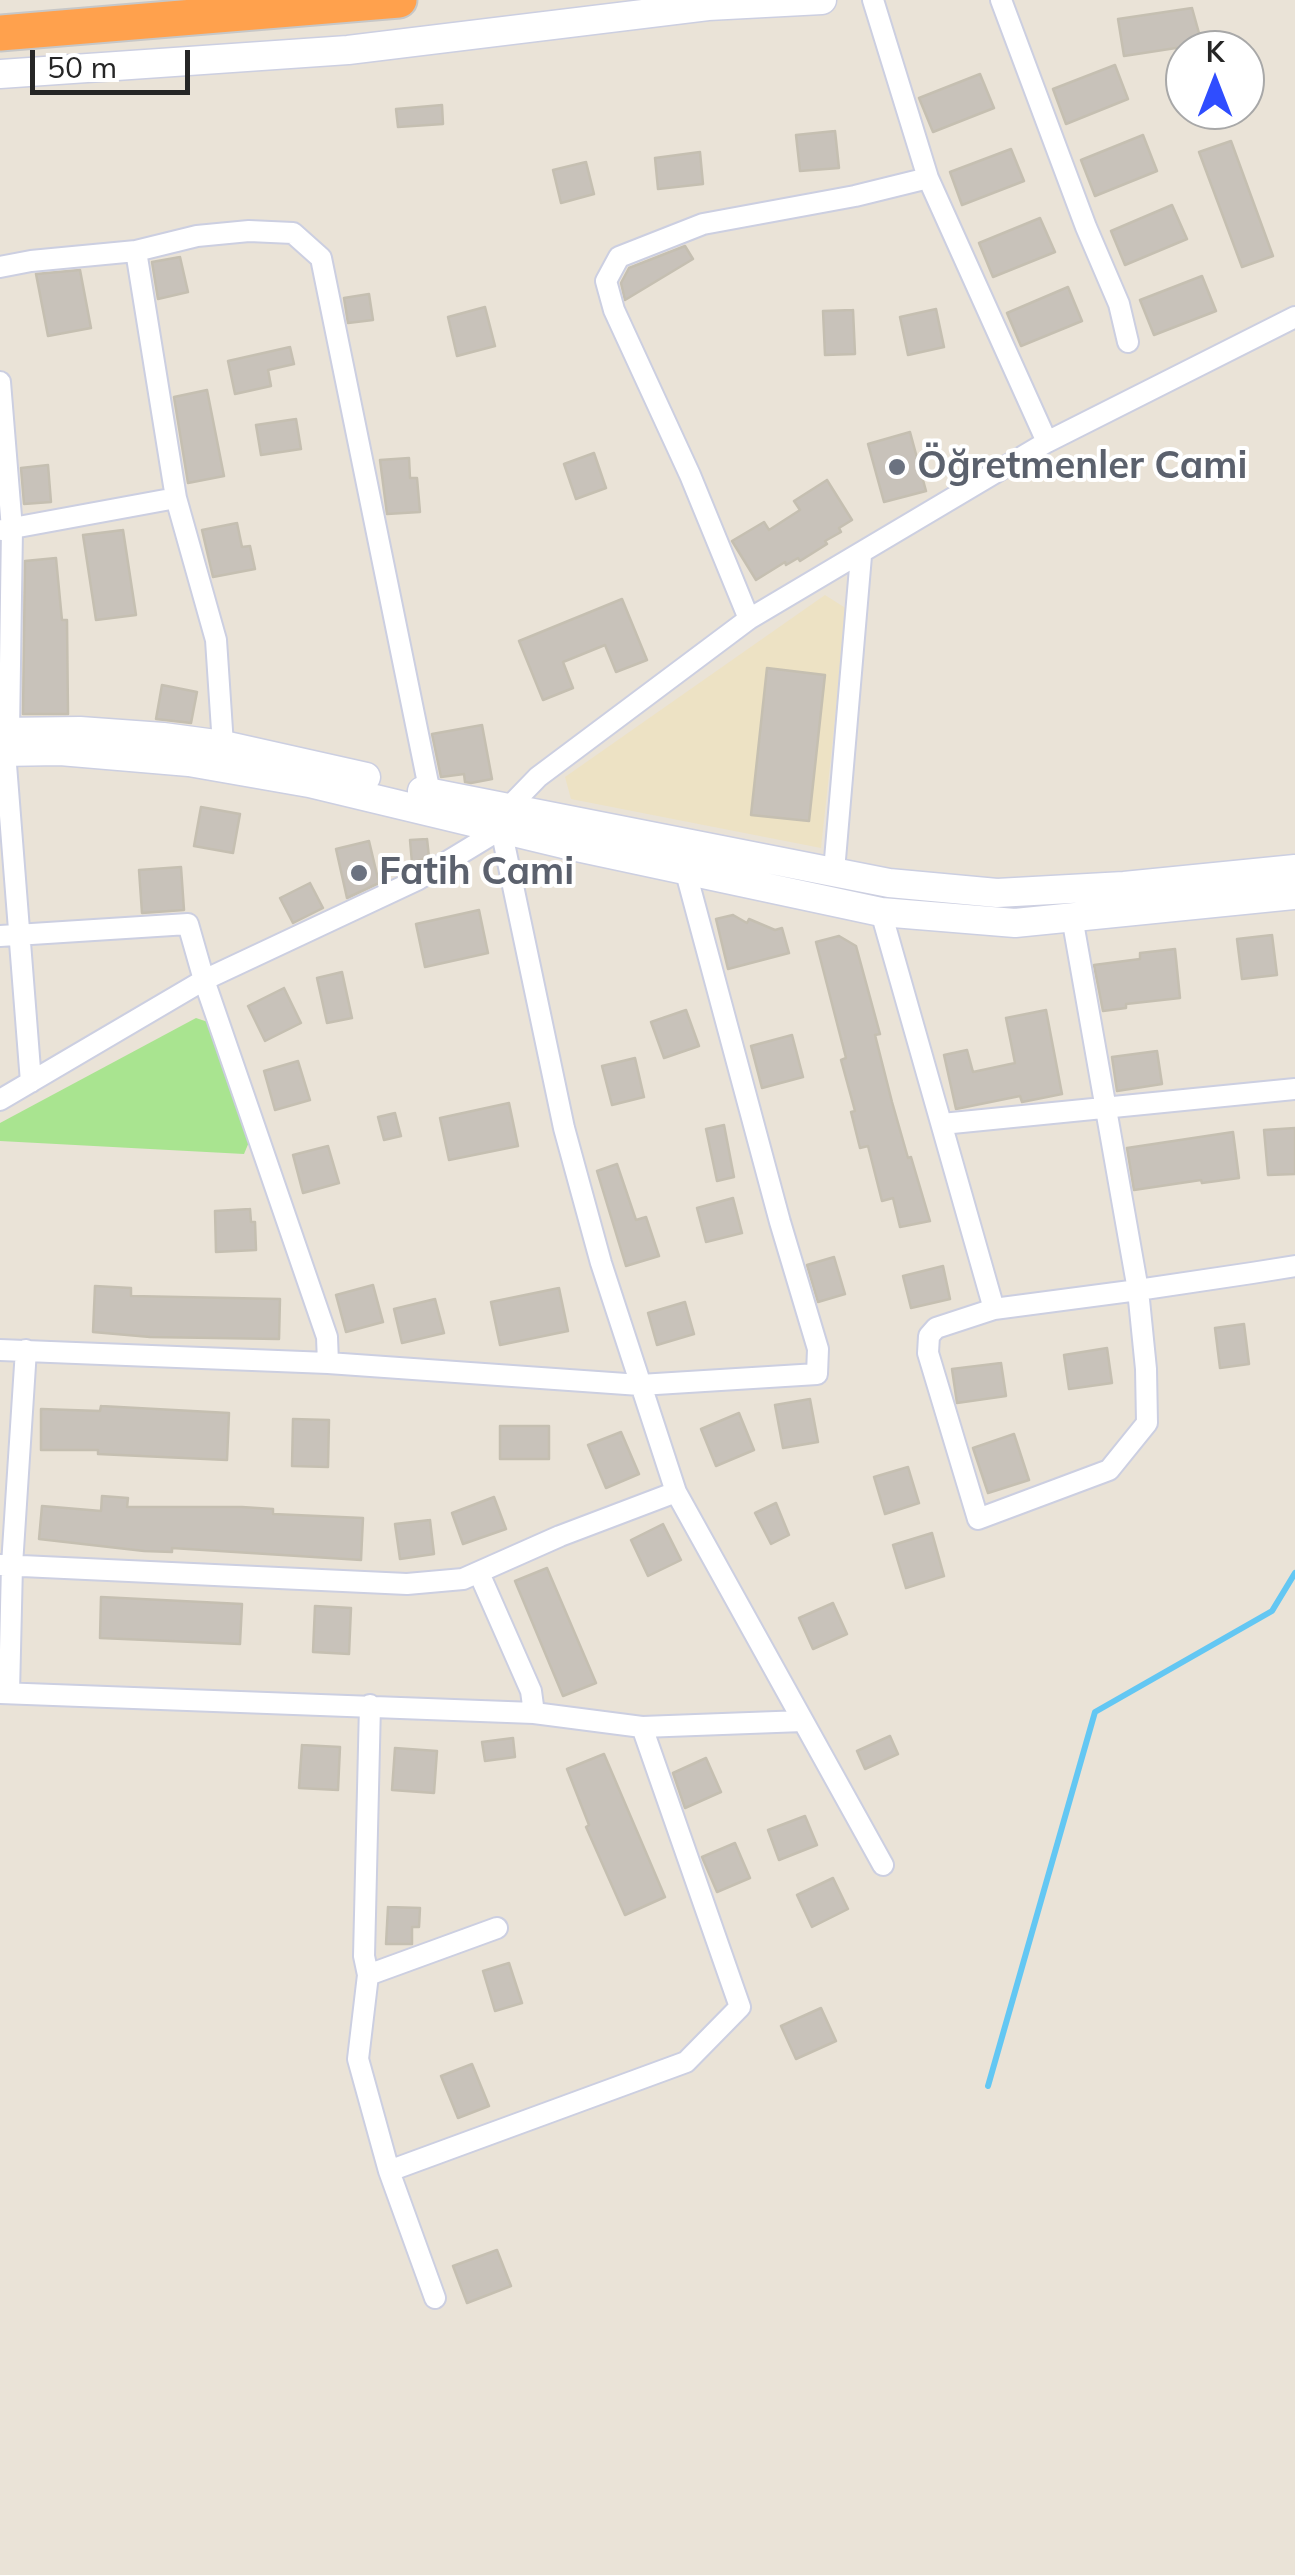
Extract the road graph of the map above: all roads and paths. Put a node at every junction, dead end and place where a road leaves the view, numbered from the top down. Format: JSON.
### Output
{"nodes":[{"id":1,"x":399,"y":0,"type":"edge"},
{"id":2,"x":822,"y":0,"type":"edge"},
{"id":3,"x":873,"y":0,"type":"edge"},
{"id":4,"x":1001,"y":0,"type":"edge"},
{"id":5,"x":0,"y":33,"type":"edge"},
{"id":6,"x":0,"y":74,"type":"edge"},
{"id":7,"x":928,"y":178,"type":"junction"},
{"id":8,"x":136,"y":251,"type":"junction"},
{"id":9,"x":0,"y":267,"type":"edge"},
{"id":10,"x":1295,"y":318,"type":"edge"},
{"id":11,"x":1128,"y":342,"type":"dead end"},
{"id":12,"x":0,"y":382,"type":"edge"},
{"id":13,"x":1047,"y":442,"type":"junction"},
{"id":14,"x":176,"y":498,"type":"junction"},
{"id":15,"x":6,"y":529,"type":"edge"},
{"id":16,"x":860,"y":556,"type":"junction"},
{"id":17,"x":750,"y":619,"type":"junction"},
{"id":18,"x":3,"y":742,"type":"edge"},
{"id":19,"x":223,"y":745,"type":"junction"},
{"id":20,"x":430,"y":793,"type":"junction"},
{"id":21,"x":505,"y":818,"type":"junction"},
{"id":22,"x":685,"y":869,"type":"junction"},
{"id":23,"x":1295,"y":869,"type":"edge"},
{"id":24,"x":834,"y":871,"type":"junction"},
{"id":25,"x":1295,"y":894,"type":"edge"},
{"id":26,"x":881,"y":912,"type":"junction"},
{"id":27,"x":1072,"y":917,"type":"junction"},
{"id":28,"x":10,"y":935,"type":"edge"},
{"id":29,"x":204,"y":980,"type":"junction"},
{"id":30,"x":31,"y":1082,"type":"junction"},
{"id":31,"x":1295,"y":1089,"type":"edge"},
{"id":32,"x":0,"y":1100,"type":"edge"},
{"id":33,"x":1107,"y":1109,"type":"junction"},
{"id":34,"x":942,"y":1124,"type":"junction"},
{"id":35,"x":1295,"y":1266,"type":"edge"},
{"id":36,"x":1138,"y":1290,"type":"junction"},
{"id":37,"x":994,"y":1309,"type":"junction"},
{"id":38,"x":0,"y":1350,"type":"edge"},
{"id":39,"x":26,"y":1350,"type":"junction"},
{"id":40,"x":328,"y":1363,"type":"junction"},
{"id":41,"x":640,"y":1385,"type":"junction"},
{"id":42,"x":676,"y":1492,"type":"junction"},
{"id":43,"x":6,"y":1565,"type":"edge"},
{"id":44,"x":479,"y":1572,"type":"junction"},
{"id":45,"x":4,"y":1693,"type":"edge"},
{"id":46,"x":370,"y":1705,"type":"junction"},
{"id":47,"x":534,"y":1713,"type":"junction"},
{"id":48,"x":803,"y":1721,"type":"junction"},
{"id":49,"x":642,"y":1728,"type":"junction"},
{"id":50,"x":883,"y":1866,"type":"dead end"},
{"id":51,"x":497,"y":1928,"type":"dead end"},
{"id":52,"x":368,"y":1975,"type":"junction"},
{"id":53,"x":389,"y":2171,"type":"junction"},
{"id":54,"x":435,"y":2298,"type":"dead end"}],
"edges":[{"from":1,"to":5,"type":"highway"},
{"from":2,"to":6,"type":"main road"},
{"from":3,"to":7,"type":"street"},
{"from":4,"to":11,"type":"street"},
{"from":7,"to":13,"type":"street"},
{"from":7,"to":17,"type":"street"},
{"from":8,"to":9,"type":"street"},
{"from":8,"to":14,"type":"street"},
{"from":8,"to":20,"type":"street"},
{"from":10,"to":13,"type":"street"},
{"from":12,"to":15,"type":"street"},
{"from":13,"to":16,"type":"street"},
{"from":14,"to":15,"type":"street"},
{"from":14,"to":19,"type":"street"},
{"from":15,"to":18,"type":"street"},
{"from":16,"to":17,"type":"street"},
{"from":16,"to":24,"type":"street"},
{"from":17,"to":21,"type":"street"},
{"from":18,"to":19,"type":"main road"},
{"from":18,"to":21,"type":"main road"},
{"from":18,"to":28,"type":"street"},
{"from":19,"to":20,"type":"main road"},
{"from":20,"to":21,"type":"main road"},
{"from":21,"to":22,"type":"main road"},
{"from":21,"to":24,"type":"main road"},
{"from":21,"to":29,"type":"street"},
{"from":21,"to":41,"type":"street"},
{"from":22,"to":26,"type":"main road"},
{"from":22,"to":41,"type":"street"},
{"from":23,"to":24,"type":"main road"},
{"from":25,"to":27,"type":"main road"},
{"from":26,"to":27,"type":"main road"},
{"from":26,"to":34,"type":"street"},
{"from":27,"to":33,"type":"street"},
{"from":28,"to":29,"type":"street"},
{"from":28,"to":30,"type":"street"},
{"from":29,"to":30,"type":"street"},
{"from":29,"to":40,"type":"street"},
{"from":30,"to":32,"type":"street"},
{"from":31,"to":33,"type":"street"},
{"from":33,"to":34,"type":"street"},
{"from":33,"to":36,"type":"street"},
{"from":34,"to":37,"type":"street"},
{"from":35,"to":36,"type":"street"},
{"from":36,"to":37,"type":"street"},
{"from":36,"to":37,"type":"street"},
{"from":38,"to":39,"type":"street"},
{"from":39,"to":40,"type":"street"},
{"from":39,"to":43,"type":"street"},
{"from":40,"to":41,"type":"street"},
{"from":41,"to":42,"type":"street"},
{"from":42,"to":44,"type":"street"},
{"from":42,"to":48,"type":"street"},
{"from":43,"to":44,"type":"street"},
{"from":43,"to":45,"type":"street"},
{"from":44,"to":47,"type":"street"},
{"from":45,"to":46,"type":"street"},
{"from":46,"to":47,"type":"street"},
{"from":46,"to":52,"type":"street"},
{"from":47,"to":49,"type":"street"},
{"from":48,"to":49,"type":"street"},
{"from":48,"to":50,"type":"street"},
{"from":49,"to":53,"type":"street"},
{"from":51,"to":52,"type":"street"},
{"from":52,"to":53,"type":"street"},
{"from":53,"to":54,"type":"street"}]}
